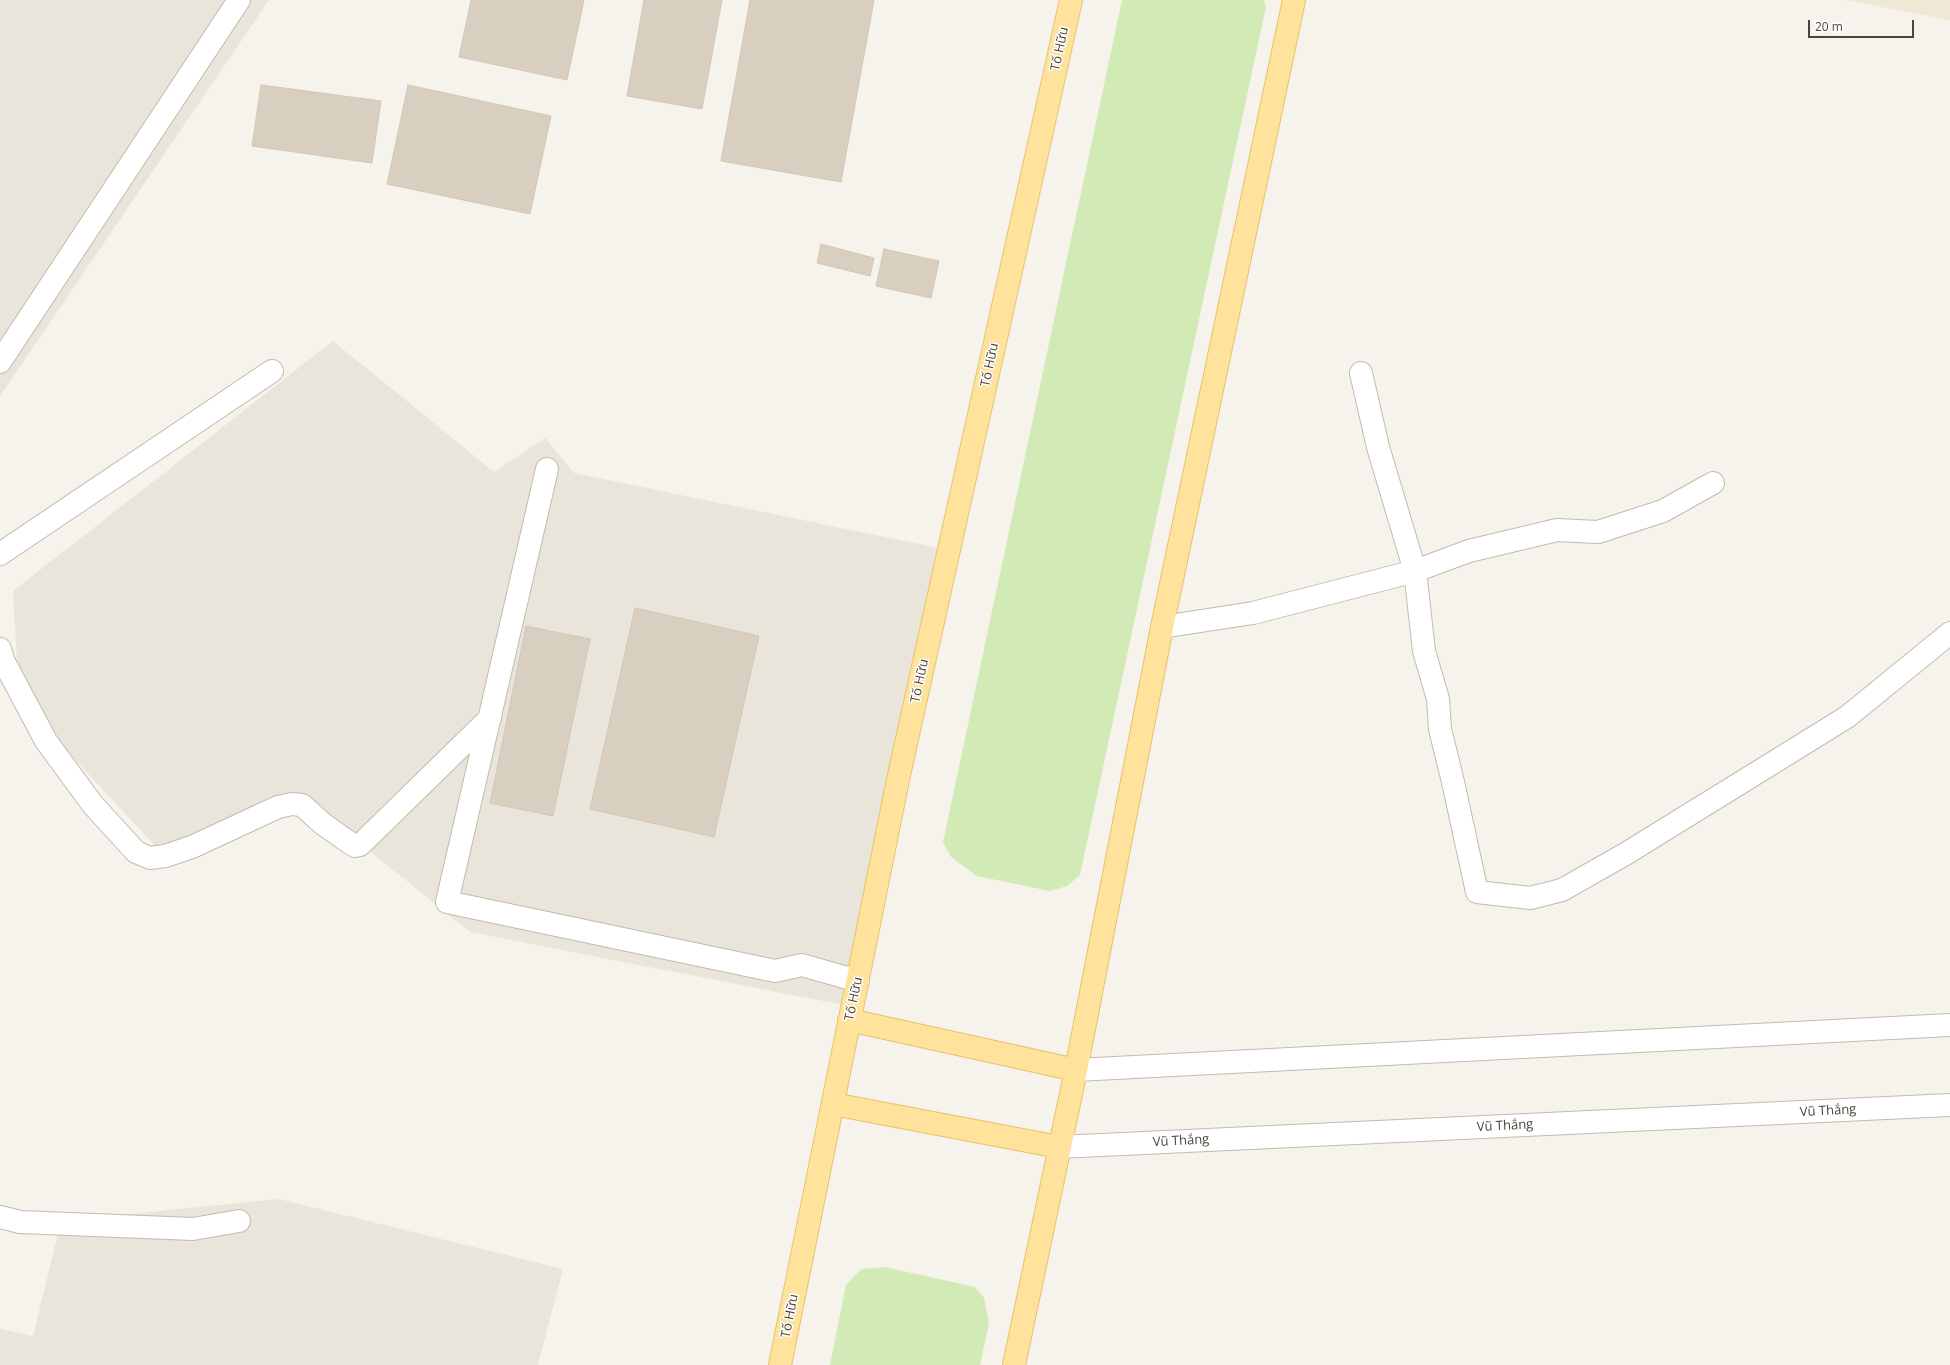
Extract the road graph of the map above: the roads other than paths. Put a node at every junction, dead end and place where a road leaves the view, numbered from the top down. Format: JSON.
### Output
{"nodes":[{"id":1,"x":239,"y":0,"type":"edge"},
{"id":2,"x":1071,"y":0,"type":"edge"},
{"id":3,"x":1294,"y":0,"type":"edge"},
{"id":4,"x":0,"y":362,"type":"edge"},
{"id":5,"x":272,"y":371,"type":"dead end"},
{"id":6,"x":1361,"y":373,"type":"dead end"},
{"id":7,"x":547,"y":469,"type":"dead end"},
{"id":8,"x":1713,"y":482,"type":"dead end"},
{"id":9,"x":0,"y":554,"type":"edge"},
{"id":10,"x":1415,"y":571,"type":"junction"},
{"id":11,"x":1162,"y":627,"type":"junction"},
{"id":12,"x":1950,"y":633,"type":"edge"},
{"id":13,"x":0,"y":649,"type":"edge"},
{"id":14,"x":490,"y":718,"type":"junction"},
{"id":15,"x":858,"y":981,"type":"junction"},
{"id":16,"x":849,"y":1020,"type":"junction"},
{"id":17,"x":1950,"y":1025,"type":"edge"},
{"id":18,"x":1076,"y":1070,"type":"junction"},
{"id":19,"x":833,"y":1104,"type":"junction"},
{"id":20,"x":1950,"y":1105,"type":"edge"},
{"id":21,"x":1059,"y":1147,"type":"junction"},
{"id":22,"x":0,"y":1217,"type":"edge"},
{"id":23,"x":239,"y":1221,"type":"dead end"},
{"id":24,"x":780,"y":1365,"type":"edge"},
{"id":25,"x":1014,"y":1365,"type":"edge"}],
"edges":[{"from":1,"to":4,"type":"street"},
{"from":2,"to":15,"type":"main road","name":"Tố Hữu"},
{"from":3,"to":11,"type":"main road"},
{"from":5,"to":9,"type":"street"},
{"from":6,"to":10,"type":"street"},
{"from":7,"to":14,"type":"street"},
{"from":8,"to":10,"type":"street"},
{"from":10,"to":11,"type":"street"},
{"from":10,"to":12,"type":"street"},
{"from":11,"to":18,"type":"main road"},
{"from":13,"to":14,"type":"street"},
{"from":14,"to":15,"type":"street"},
{"from":15,"to":16,"type":"main road","name":"Tố Hữu"},
{"from":16,"to":18,"type":"main road"},
{"from":16,"to":19,"type":"main road","name":"Tố Hữu"},
{"from":17,"to":18,"type":"street"},
{"from":18,"to":21,"type":"main road"},
{"from":19,"to":21,"type":"main road"},
{"from":19,"to":24,"type":"main road","name":"Tố Hữu"},
{"from":20,"to":21,"type":"street","name":"Vũ Thắng"},
{"from":21,"to":25,"type":"main road"},
{"from":22,"to":23,"type":"street"}]}
